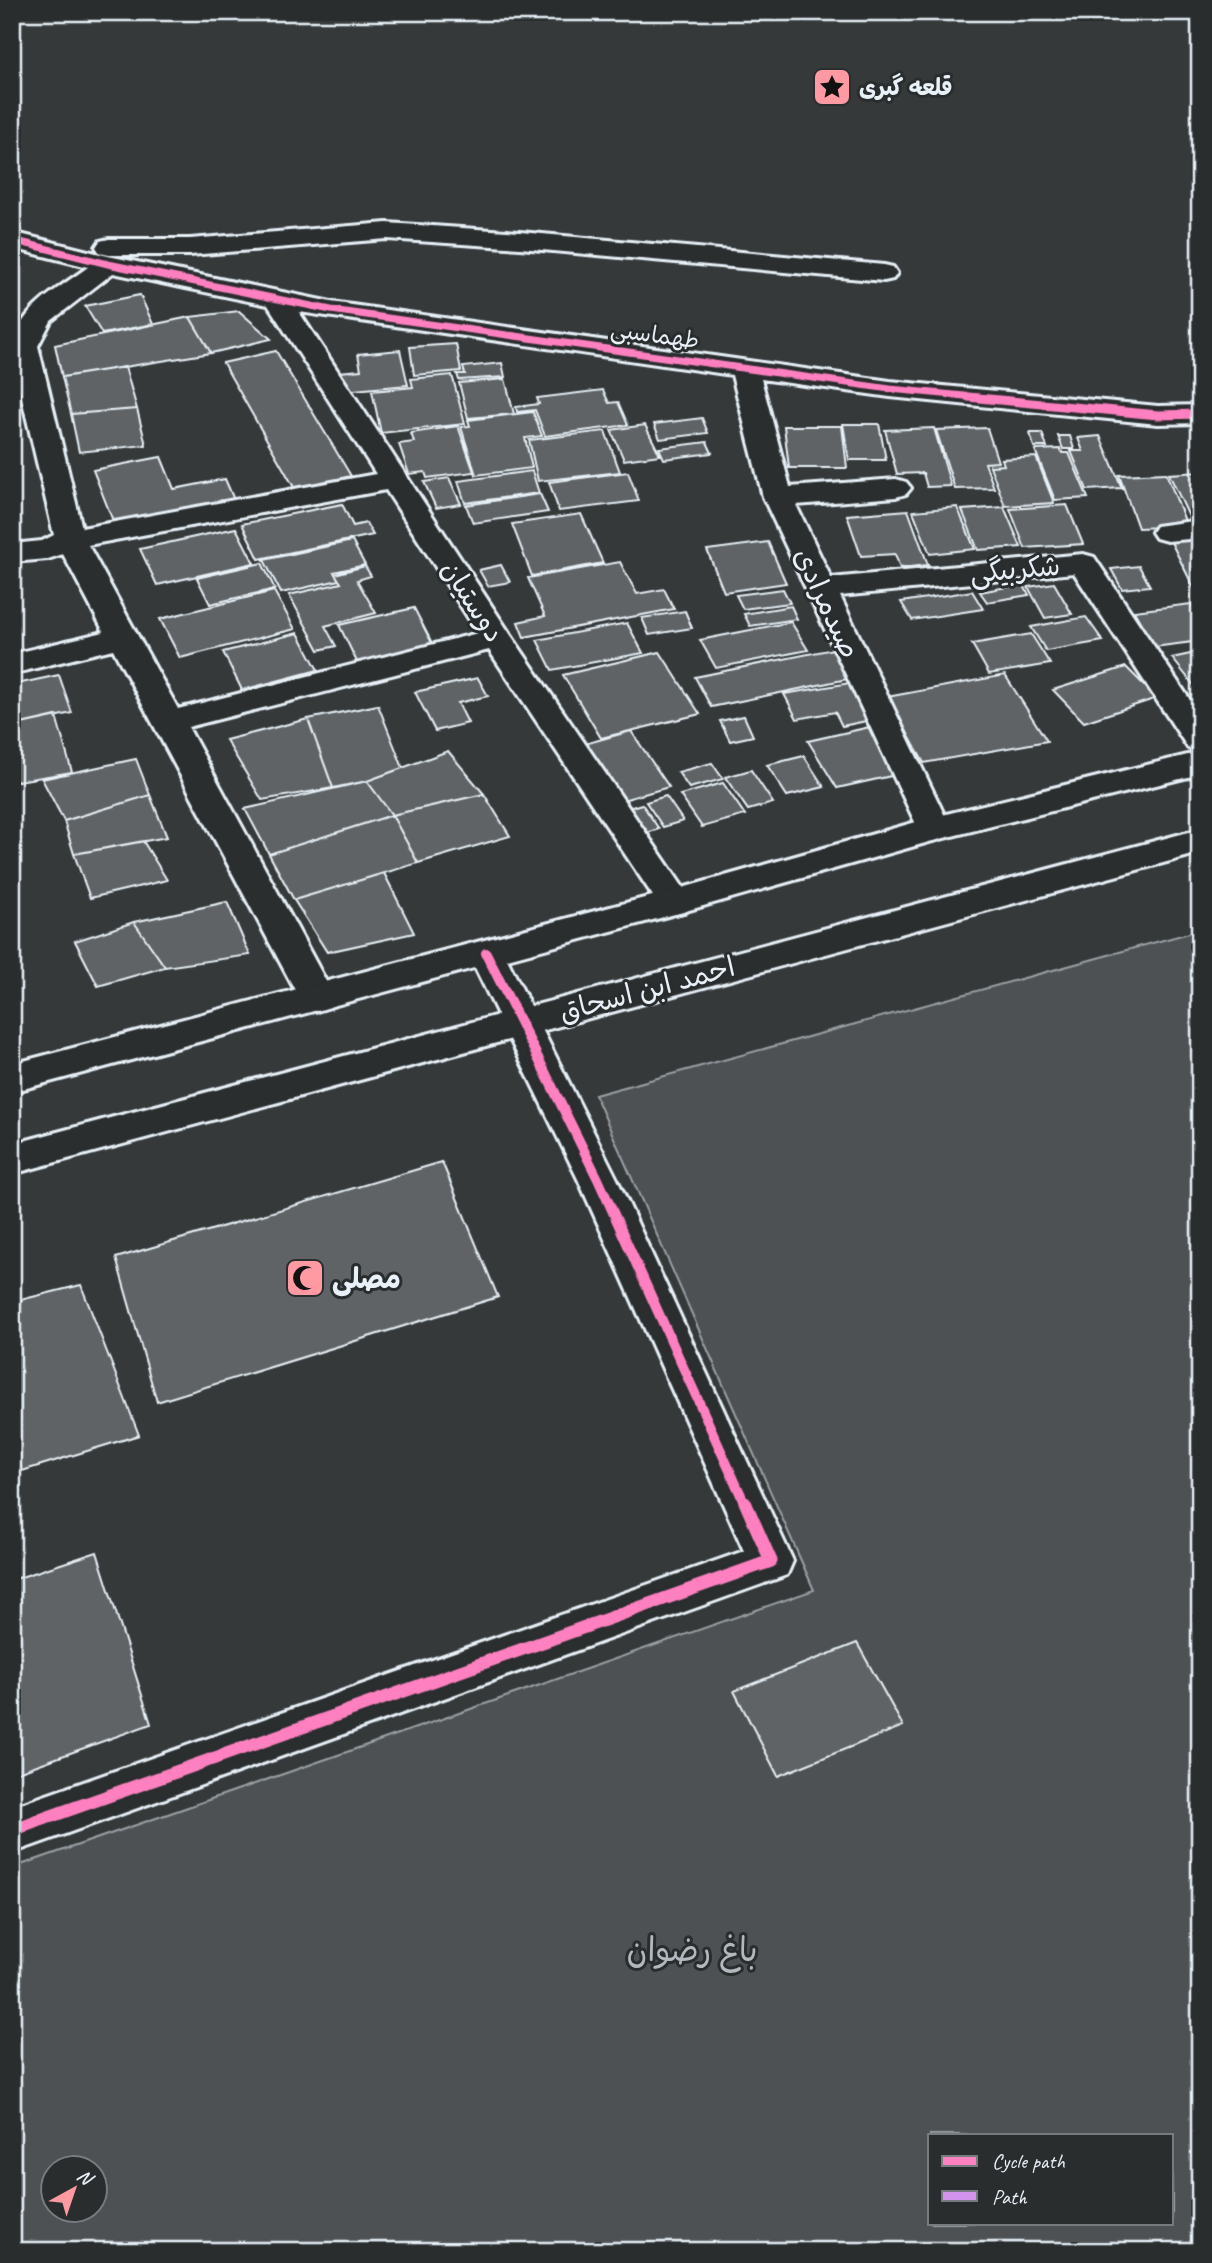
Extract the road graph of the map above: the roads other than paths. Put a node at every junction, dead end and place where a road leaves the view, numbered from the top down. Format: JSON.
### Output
{"nodes":[{"id":1,"x":12,"y":233,"type":"edge"},
{"id":2,"x":12,"y":240,"type":"edge"},
{"id":3,"x":42,"y":247,"type":"junction"},
{"id":4,"x":108,"y":264,"type":"junction"},
{"id":5,"x":884,"y":273,"type":"dead end"},
{"id":6,"x":276,"y":297,"type":"junction"},
{"id":7,"x":744,"y":368,"type":"junction"},
{"id":8,"x":1200,"y":414,"type":"edge"},
{"id":9,"x":394,"y":480,"type":"junction"},
{"id":10,"x":896,"y":488,"type":"dead end"},
{"id":11,"x":778,"y":497,"type":"junction"},
{"id":12,"x":1200,"y":528,"type":"edge"},
{"id":13,"x":1167,"y":532,"type":"dead end"},
{"id":14,"x":70,"y":539,"type":"junction"},
{"id":15,"x":12,"y":553,"type":"edge"},
{"id":16,"x":820,"y":588,"type":"junction"},
{"id":17,"x":123,"y":637,"type":"junction"},
{"id":18,"x":497,"y":638,"type":"junction"},
{"id":19,"x":12,"y":664,"type":"edge"},
{"id":20,"x":169,"y":722,"type":"junction"},
{"id":21,"x":1200,"y":740,"type":"edge"},
{"id":22,"x":1200,"y":763,"type":"edge"},
{"id":23,"x":934,"y":829,"type":"junction"},
{"id":24,"x":1200,"y":841,"type":"edge"},
{"id":25,"x":675,"y":902,"type":"junction"},
{"id":26,"x":486,"y":953,"type":"junction"},
{"id":27,"x":317,"y":998,"type":"junction"},
{"id":28,"x":523,"y":1022,"type":"junction"},
{"id":29,"x":12,"y":1079,"type":"edge"},
{"id":30,"x":12,"y":1159,"type":"edge"},
{"id":31,"x":12,"y":1830,"type":"edge"}],
"edges":[{"from":1,"to":3,"type":"street"},
{"from":2,"to":3,"type":"street"},
{"from":3,"to":4,"type":"street","name":"طهماسبی"},
{"from":3,"to":5,"type":"street"},
{"from":4,"to":6,"type":"street","name":"طهماسبی"},
{"from":4,"to":14,"type":"street"},
{"from":6,"to":7,"type":"street","name":"طهماسبی"},
{"from":6,"to":9,"type":"street","name":"دوستیان"},
{"from":7,"to":8,"type":"street","name":"طهماسبی"},
{"from":7,"to":11,"type":"street","name":"صیدمرادی"},
{"from":9,"to":14,"type":"street"},
{"from":9,"to":18,"type":"street","name":"دوستیان"},
{"from":10,"to":11,"type":"street"},
{"from":11,"to":16,"type":"street","name":"صیدمرادی"},
{"from":12,"to":13,"type":"street"},
{"from":14,"to":15,"type":"street"},
{"from":14,"to":17,"type":"street"},
{"from":16,"to":21,"type":"street","name":"شکربیگی"},
{"from":16,"to":23,"type":"street","name":"صیدمرادی"},
{"from":17,"to":19,"type":"street"},
{"from":17,"to":20,"type":"street"},
{"from":18,"to":20,"type":"street"},
{"from":18,"to":25,"type":"street","name":"دوستیان"},
{"from":20,"to":27,"type":"street"},
{"from":22,"to":23,"type":"street"},
{"from":23,"to":25,"type":"street"},
{"from":24,"to":28,"type":"street","name":"احمد ابن اسحاق"},
{"from":25,"to":26,"type":"street"},
{"from":26,"to":27,"type":"street"},
{"from":26,"to":28,"type":"street"},
{"from":27,"to":29,"type":"street"},
{"from":28,"to":30,"type":"street","name":"احمد ابن اسحاق"},
{"from":28,"to":31,"type":"street"}]}
